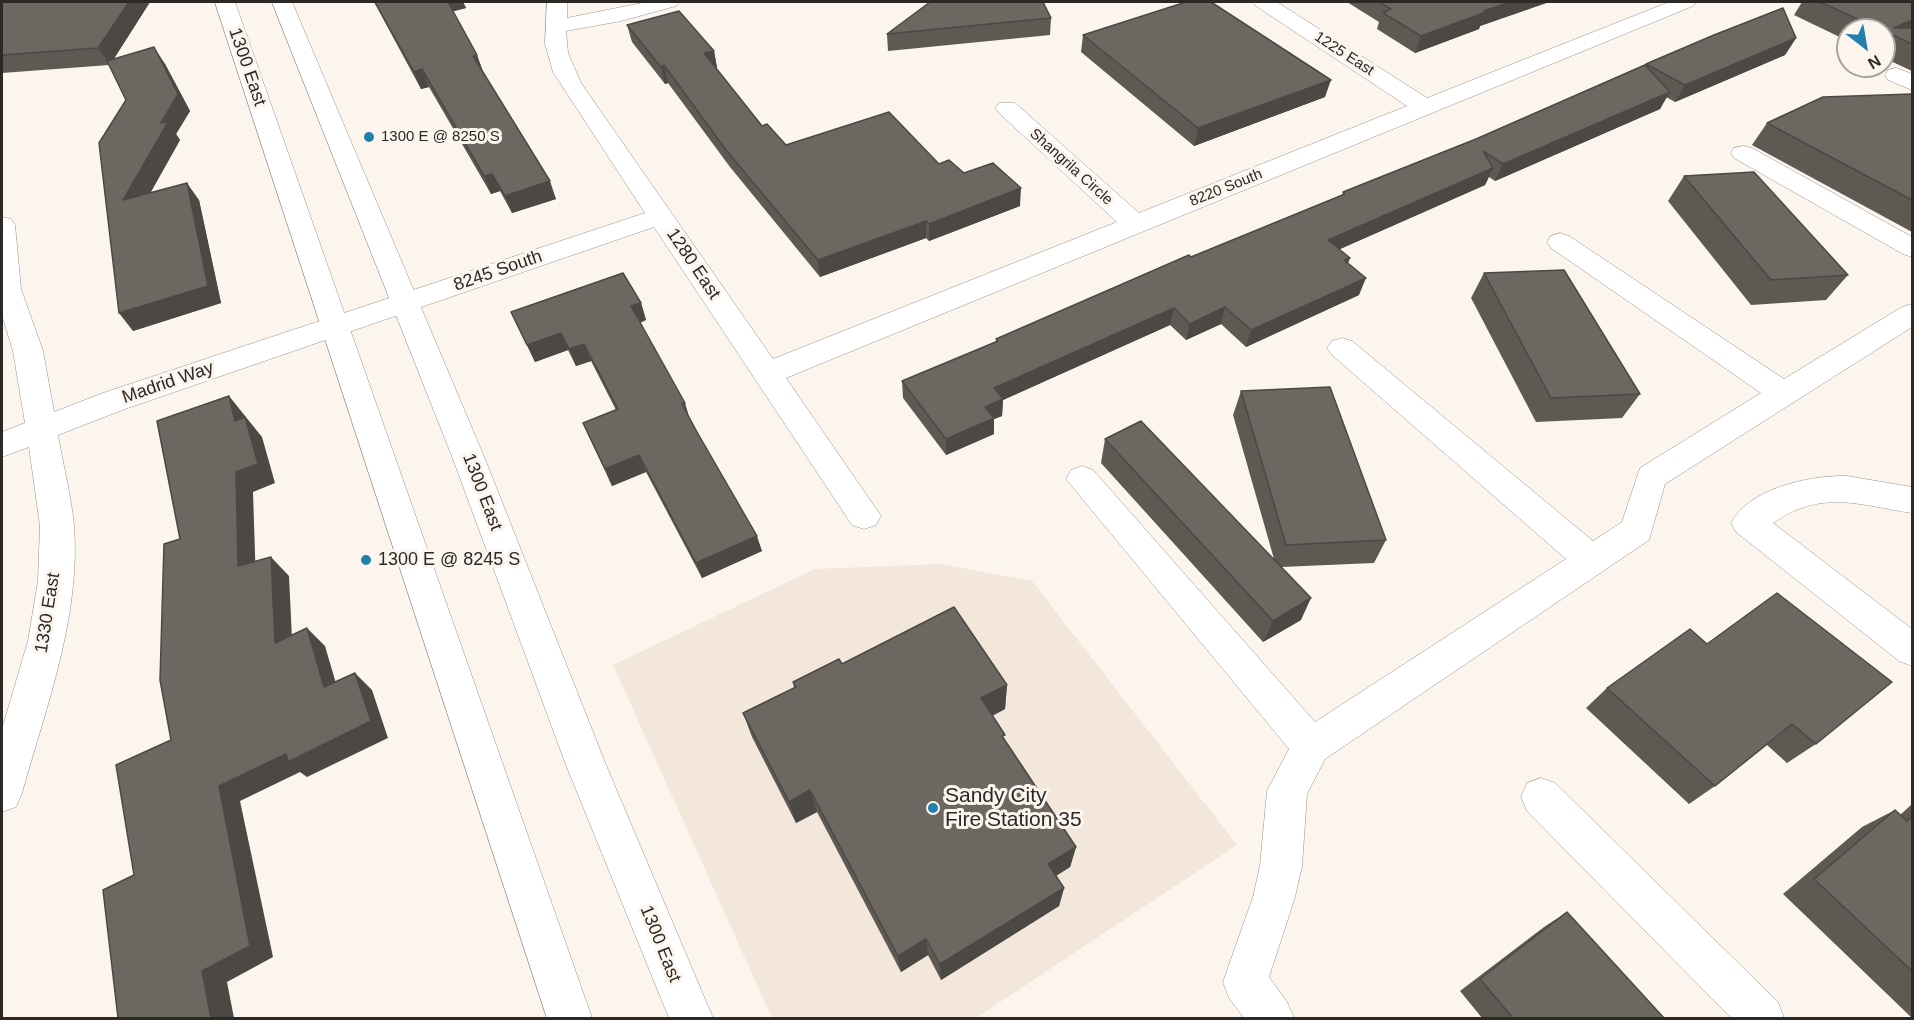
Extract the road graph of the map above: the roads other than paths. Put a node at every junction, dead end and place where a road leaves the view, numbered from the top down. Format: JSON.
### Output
{"nodes":[{"id":1,"x":225,"y":2,"type":"edge"},
{"id":2,"x":282,"y":2,"type":"edge"},
{"id":3,"x":669,"y":2,"type":"edge"},
{"id":4,"x":1263,"y":2,"type":"edge"},
{"id":5,"x":1686,"y":2,"type":"edge"},
{"id":6,"x":1647,"y":7,"type":"edge"},
{"id":7,"x":556,"y":14,"type":"edge"},
{"id":8,"x":1425,"y":107,"type":"junction"},
{"id":9,"x":1007,"y":108,"type":"dead end"},
{"id":10,"x":1743,"y":153,"type":"dead end"},
{"id":11,"x":661,"y":216,"type":"junction"},
{"id":12,"x":2,"y":225,"type":"edge"},
{"id":13,"x":1136,"y":225,"type":"junction"},
{"id":14,"x":1560,"y":242,"type":"dead end"},
{"id":15,"x":1912,"y":248,"type":"edge"},
{"id":16,"x":405,"y":303,"type":"junction"},
{"id":17,"x":1912,"y":314,"type":"edge"},
{"id":18,"x":335,"y":326,"type":"junction"},
{"id":19,"x":1342,"y":348,"type":"dead end"},
{"id":20,"x":766,"y":374,"type":"junction"},
{"id":21,"x":1784,"y":394,"type":"junction"},
{"id":22,"x":42,"y":429,"type":"junction"},
{"id":23,"x":2,"y":445,"type":"edge"},
{"id":24,"x":1082,"y":479,"type":"dead end"},
{"id":25,"x":1912,"y":500,"type":"edge"},
{"id":26,"x":864,"y":516,"type":"dead end"},
{"id":27,"x":1593,"y":561,"type":"junction"},
{"id":28,"x":1912,"y":650,"type":"edge"},
{"id":29,"x":1311,"y":746,"type":"junction"},
{"id":30,"x":2,"y":793,"type":"edge"},
{"id":31,"x":1541,"y":797,"type":"dead end"},
{"id":32,"x":570,"y":1018,"type":"edge"},
{"id":33,"x":691,"y":1018,"type":"edge"},
{"id":34,"x":1271,"y":1018,"type":"edge"},
{"id":35,"x":1762,"y":1018,"type":"edge"}],
"edges":[{"from":1,"to":18,"type":"street","name":"1300 East"},
{"from":2,"to":16,"type":"street","name":"1300 East"},
{"from":3,"to":7,"type":"street"},
{"from":4,"to":8,"type":"street","name":"1225 East"},
{"from":5,"to":6,"type":"street","name":"8220 South"},
{"from":6,"to":8,"type":"street","name":"8220 South"},
{"from":7,"to":11,"type":"street","name":"1280 East"},
{"from":8,"to":13,"type":"street","name":"8220 South"},
{"from":9,"to":13,"type":"street","name":"Shangrila Circle"},
{"from":10,"to":15,"type":"street"},
{"from":11,"to":16,"type":"street","name":"8245 South"},
{"from":11,"to":20,"type":"street","name":"1280 East"},
{"from":12,"to":22,"type":"street","name":"1330 East"},
{"from":13,"to":20,"type":"street","name":"8220 South"},
{"from":14,"to":21,"type":"street"},
{"from":16,"to":18,"type":"street","name":"8245 South"},
{"from":16,"to":33,"type":"street","name":"1300 East"},
{"from":17,"to":21,"type":"street"},
{"from":18,"to":22,"type":"street","name":"Madrid Way"},
{"from":18,"to":32,"type":"street","name":"1300 East"},
{"from":19,"to":27,"type":"street"},
{"from":20,"to":26,"type":"street","name":"1280 East"},
{"from":21,"to":27,"type":"street"},
{"from":22,"to":23,"type":"street","name":"Madrid Way"},
{"from":22,"to":30,"type":"street","name":"1330 East"},
{"from":24,"to":29,"type":"street"},
{"from":25,"to":28,"type":"street"},
{"from":27,"to":29,"type":"street"},
{"from":29,"to":34,"type":"street"},
{"from":31,"to":35,"type":"street"}]}
